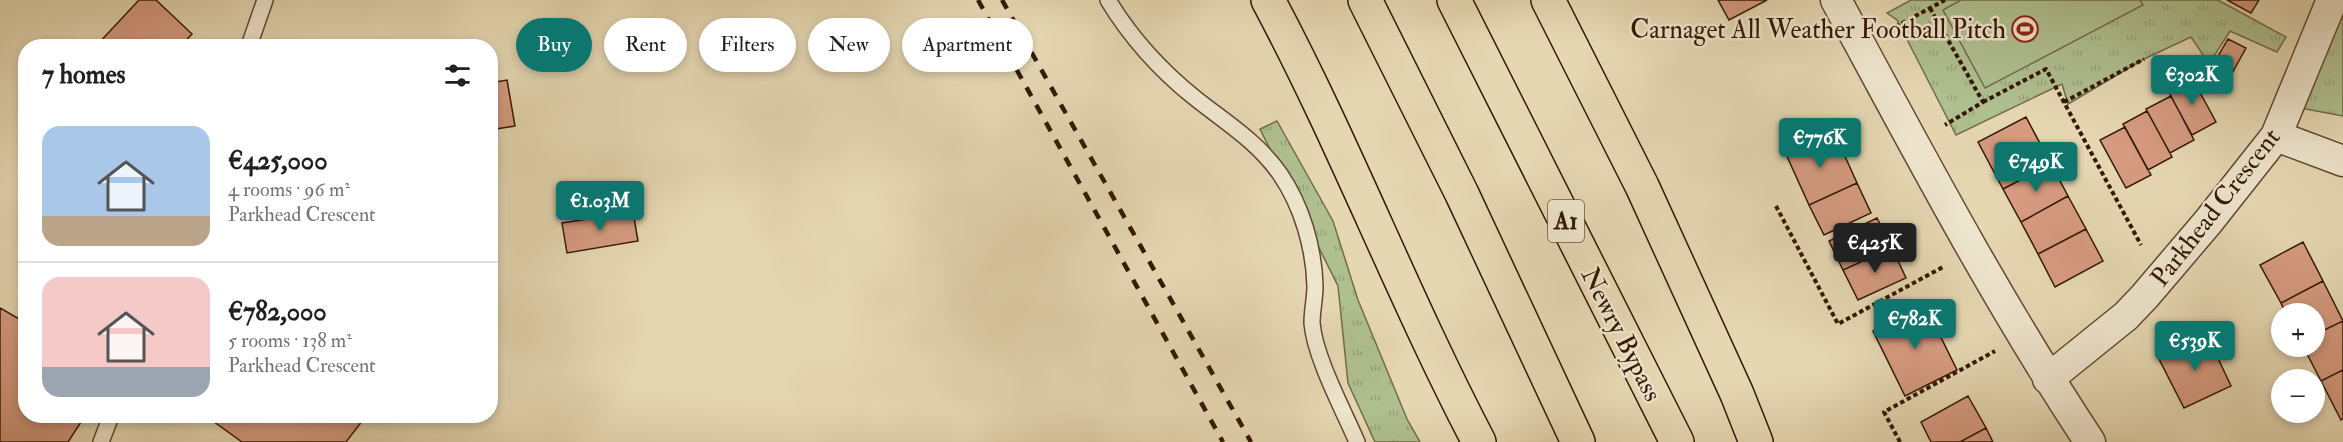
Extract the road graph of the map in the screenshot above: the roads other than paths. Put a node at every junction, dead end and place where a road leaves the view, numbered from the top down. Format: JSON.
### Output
{"nodes":[{"id":1,"x":265,"y":0,"type":"edge"},
{"id":2,"x":1108,"y":0,"type":"edge"},
{"id":3,"x":1268,"y":0,"type":"edge"},
{"id":4,"x":1365,"y":0,"type":"edge"},
{"id":5,"x":1454,"y":0,"type":"edge"},
{"id":6,"x":1548,"y":0,"type":"edge"},
{"id":7,"x":1836,"y":0,"type":"edge"},
{"id":8,"x":2332,"y":0,"type":"edge"},
{"id":9,"x":251,"y":39,"type":"edge"},
{"id":10,"x":2276,"y":136,"type":"junction"},
{"id":11,"x":2343,"y":161,"type":"edge"},
{"id":12,"x":2048,"y":379,"type":"junction"},
{"id":13,"x":108,"y":423,"type":"edge"},
{"id":14,"x":101,"y":442,"type":"edge"},
{"id":15,"x":1357,"y":442,"type":"edge"},
{"id":16,"x":1479,"y":442,"type":"edge"},
{"id":17,"x":1578,"y":442,"type":"edge"},
{"id":18,"x":1677,"y":442,"type":"edge"},
{"id":19,"x":1756,"y":442,"type":"edge"},
{"id":20,"x":2090,"y":442,"type":"edge"}],
"edges":[{"from":1,"to":9,"type":"lane"},
{"from":2,"to":15,"type":"lane"},
{"from":3,"to":16,"type":"highway"},
{"from":4,"to":17,"type":"highway"},
{"from":5,"to":18,"type":"highway","name":"Newry Bypass","number":"A1"},
{"from":6,"to":19,"type":"highway"},
{"from":7,"to":12,"type":"street"},
{"from":8,"to":10,"type":"street","name":"Parkhead Crescent"},
{"from":10,"to":11,"type":"street"},
{"from":10,"to":12,"type":"street","name":"Parkhead Crescent"},
{"from":12,"to":20,"type":"street"},
{"from":13,"to":14,"type":"lane"}]}
